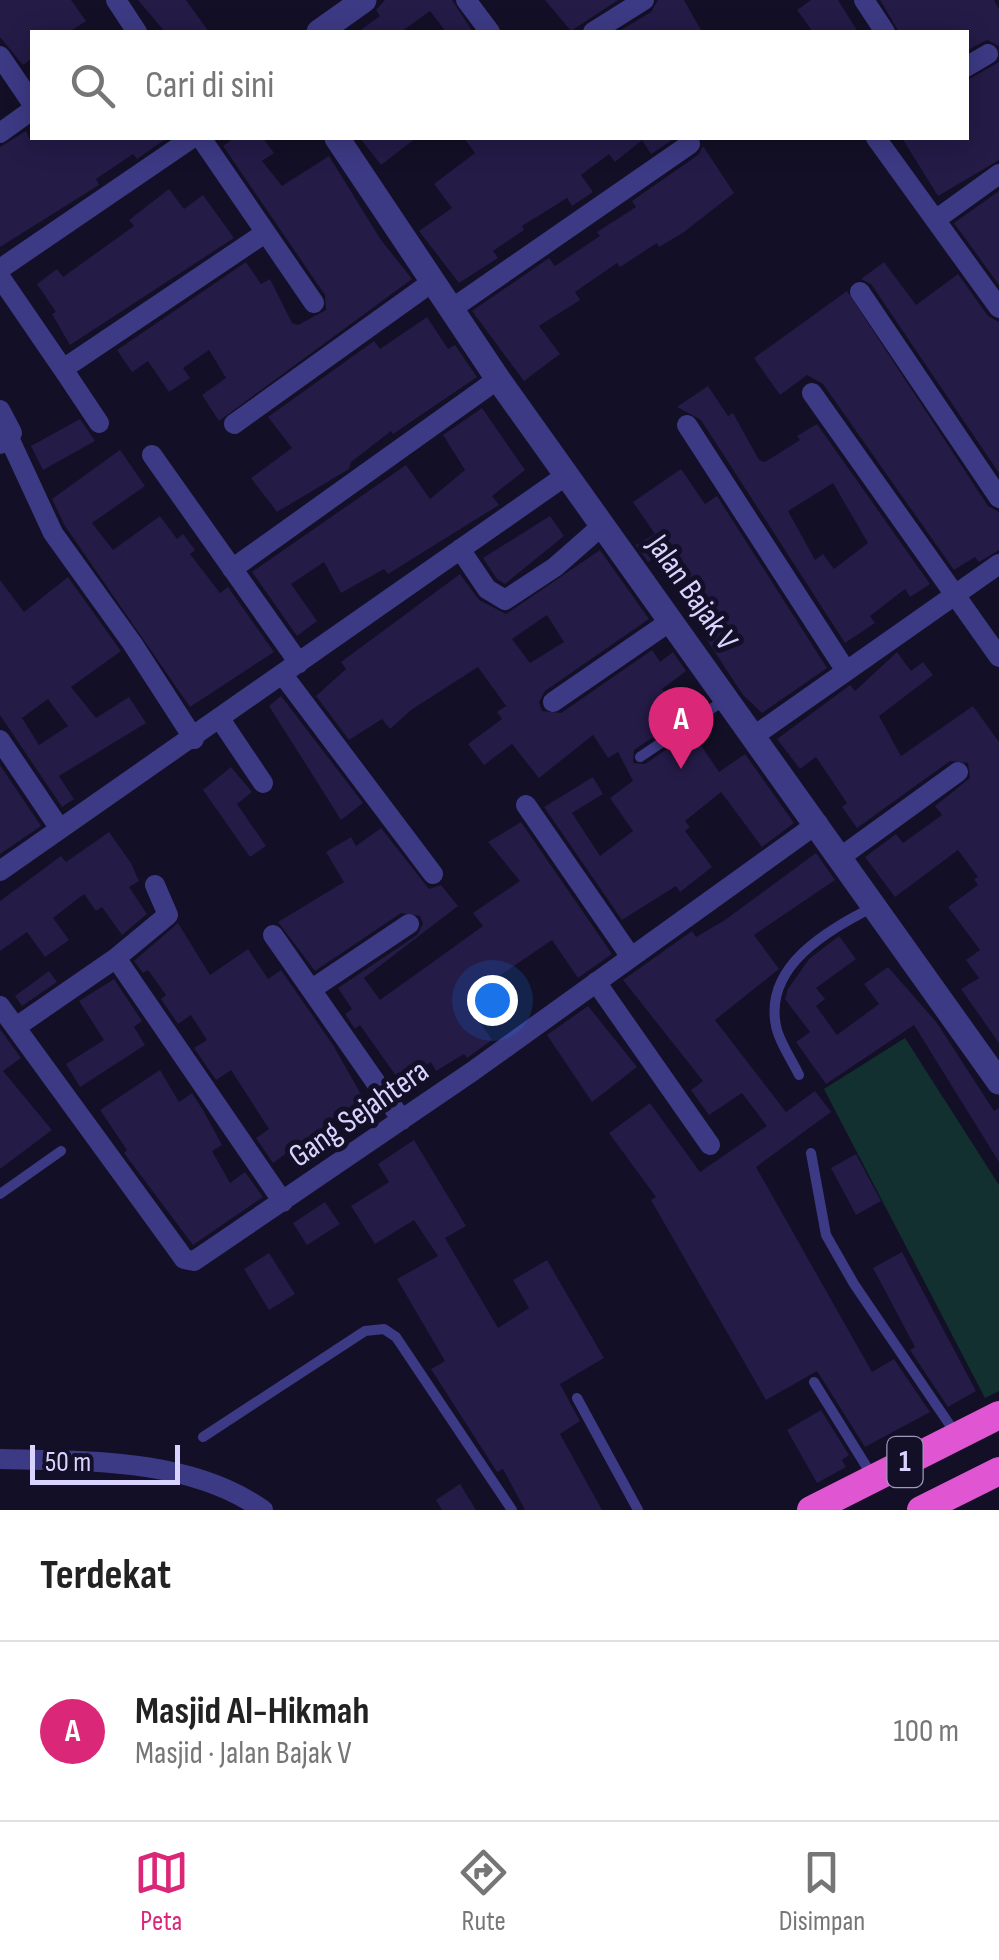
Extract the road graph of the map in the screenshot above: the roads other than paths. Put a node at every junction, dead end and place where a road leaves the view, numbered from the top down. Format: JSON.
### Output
{"nodes":[{"id":1,"x":116,"y":0,"type":"edge"},
{"id":2,"x":364,"y":0,"type":"edge"},
{"id":3,"x":466,"y":0,"type":"edge"},
{"id":4,"x":644,"y":0,"type":"edge"},
{"id":5,"x":864,"y":0,"type":"edge"},
{"id":6,"x":136,"y":30,"type":"edge"},
{"id":7,"x":322,"y":30,"type":"edge"},
{"id":8,"x":488,"y":30,"type":"edge"},
{"id":9,"x":595,"y":30,"type":"edge"},
{"id":10,"x":884,"y":30,"type":"edge"},
{"id":11,"x":988,"y":54,"type":"dead end"},
{"id":12,"x":0,"y":56,"type":"edge"},
{"id":13,"x":969,"y":65,"type":"edge"},
{"id":14,"x":30,"y":104,"type":"edge"},
{"id":15,"x":30,"y":109,"type":"edge"},
{"id":16,"x":0,"y":133,"type":"edge"},
{"id":17,"x":189,"y":140,"type":"edge"},
{"id":18,"x":203,"y":140,"type":"edge"},
{"id":19,"x":338,"y":140,"type":"edge"},
{"id":20,"x":878,"y":140,"type":"edge"},
{"id":21,"x":690,"y":144,"type":"dead end"},
{"id":22,"x":999,"y":174,"type":"edge"},
{"id":23,"x":938,"y":218,"type":"junction"},
{"id":24,"x":266,"y":233,"type":"junction"},
{"id":25,"x":0,"y":273,"type":"edge"},
{"id":26,"x":432,"y":282,"type":"junction"},
{"id":27,"x":860,"y":292,"type":"dead end"},
{"id":28,"x":314,"y":303,"type":"dead end"},
{"id":29,"x":999,"y":308,"type":"edge"},
{"id":30,"x":450,"y":310,"type":"junction"},
{"id":31,"x":63,"y":369,"type":"junction"},
{"id":32,"x":498,"y":378,"type":"junction"},
{"id":33,"x":812,"y":393,"type":"dead end"},
{"id":34,"x":0,"y":410,"type":"edge"},
{"id":35,"x":99,"y":423,"type":"dead end"},
{"id":36,"x":234,"y":424,"type":"dead end"},
{"id":37,"x":687,"y":425,"type":"dead end"},
{"id":38,"x":5,"y":441,"type":"edge"},
{"id":39,"x":152,"y":455,"type":"dead end"},
{"id":40,"x":568,"y":474,"type":"junction"},
{"id":41,"x":999,"y":498,"type":"edge"},
{"id":42,"x":604,"y":524,"type":"junction"},
{"id":43,"x":460,"y":549,"type":"junction"},
{"id":44,"x":999,"y":564,"type":"edge"},
{"id":45,"x":232,"y":569,"type":"junction"},
{"id":46,"x":955,"y":595,"type":"junction"},
{"id":47,"x":672,"y":620,"type":"junction"},
{"id":48,"x":999,"y":657,"type":"edge"},
{"id":49,"x":291,"y":669,"type":"junction"},
{"id":50,"x":846,"y":671,"type":"junction"},
{"id":51,"x":726,"y":698,"type":"junction"},
{"id":52,"x":553,"y":702,"type":"dead end"},
{"id":53,"x":220,"y":719,"type":"junction"},
{"id":54,"x":754,"y":736,"type":"junction"},
{"id":55,"x":194,"y":738,"type":"junction"},
{"id":56,"x":0,"y":740,"type":"edge"},
{"id":57,"x":640,"y":756,"type":"dead end"},
{"id":58,"x":958,"y":772,"type":"dead end"},
{"id":59,"x":262,"y":783,"type":"dead end"},
{"id":60,"x":526,"y":805,"type":"dead end"},
{"id":61,"x":818,"y":824,"type":"junction"},
{"id":62,"x":60,"y":829,"type":"junction"},
{"id":63,"x":842,"y":856,"type":"junction"},
{"id":64,"x":0,"y":872,"type":"edge"},
{"id":65,"x":433,"y":874,"type":"dead end"},
{"id":66,"x":155,"y":885,"type":"dead end"},
{"id":67,"x":876,"y":905,"type":"junction"},
{"id":68,"x":409,"y":924,"type":"dead end"},
{"id":69,"x":274,"y":934,"type":"dead end"},
{"id":70,"x":631,"y":957,"type":"junction"},
{"id":71,"x":116,"y":958,"type":"junction"},
{"id":72,"x":596,"y":982,"type":"junction"},
{"id":73,"x":312,"y":989,"type":"junction"},
{"id":74,"x":0,"y":1006,"type":"edge"},
{"id":75,"x":16,"y":1027,"type":"junction"},
{"id":76,"x":799,"y":1075,"type":"dead end"},
{"id":77,"x":999,"y":1082,"type":"edge"},
{"id":78,"x":402,"y":1120,"type":"junction"},
{"id":79,"x":710,"y":1145,"type":"dead end"},
{"id":80,"x":61,"y":1151,"type":"dead end"},
{"id":81,"x":811,"y":1153,"type":"dead end"},
{"id":82,"x":0,"y":1194,"type":"edge"},
{"id":83,"x":283,"y":1202,"type":"junction"},
{"id":84,"x":814,"y":1382,"type":"dead end"},
{"id":85,"x":578,"y":1398,"type":"dead end"},
{"id":86,"x":999,"y":1415,"type":"edge"},
{"id":87,"x":957,"y":1435,"type":"junction"},
{"id":88,"x":203,"y":1437,"type":"dead end"},
{"id":89,"x":0,"y":1459,"type":"edge"},
{"id":90,"x":999,"y":1471,"type":"edge"},
{"id":91,"x":874,"y":1478,"type":"junction"},
{"id":92,"x":952,"y":1503,"type":"edge"},
{"id":93,"x":263,"y":1510,"type":"edge"},
{"id":94,"x":512,"y":1510,"type":"edge"},
{"id":95,"x":638,"y":1510,"type":"edge"},
{"id":96,"x":811,"y":1510,"type":"edge"},
{"id":97,"x":921,"y":1510,"type":"edge"}],
"edges":[{"from":1,"to":6,"type":"street"},
{"from":2,"to":7,"type":"street"},
{"from":3,"to":8,"type":"street"},
{"from":4,"to":9,"type":"street"},
{"from":5,"to":10,"type":"street"},
{"from":11,"to":13,"type":"street"},
{"from":12,"to":14,"type":"street"},
{"from":15,"to":16,"type":"street"},
{"from":17,"to":25,"type":"street"},
{"from":18,"to":24,"type":"street"},
{"from":19,"to":26,"type":"street","name":"Jalan Bajak V"},
{"from":20,"to":23,"type":"street"},
{"from":21,"to":30,"type":"street"},
{"from":22,"to":23,"type":"street"},
{"from":23,"to":29,"type":"street"},
{"from":24,"to":28,"type":"street"},
{"from":24,"to":31,"type":"street"},
{"from":25,"to":31,"type":"street"},
{"from":26,"to":30,"type":"street","name":"Jalan Bajak V"},
{"from":26,"to":36,"type":"street"},
{"from":27,"to":41,"type":"street"},
{"from":30,"to":32,"type":"street","name":"Jalan Bajak V"},
{"from":31,"to":35,"type":"street"},
{"from":32,"to":40,"type":"street","name":"Jalan Bajak V"},
{"from":32,"to":45,"type":"street"},
{"from":33,"to":46,"type":"street"},
{"from":34,"to":38,"type":"street"},
{"from":37,"to":50,"type":"street"},
{"from":38,"to":55,"type":"street"},
{"from":39,"to":45,"type":"street"},
{"from":40,"to":42,"type":"street","name":"Jalan Bajak V"},
{"from":40,"to":43,"type":"street"},
{"from":42,"to":43,"type":"street"},
{"from":42,"to":47,"type":"street","name":"Jalan Bajak V"},
{"from":43,"to":49,"type":"street"},
{"from":44,"to":46,"type":"street"},
{"from":45,"to":49,"type":"street"},
{"from":46,"to":48,"type":"street"},
{"from":46,"to":50,"type":"street"},
{"from":47,"to":51,"type":"street","name":"Jalan Bajak V"},
{"from":47,"to":52,"type":"street"},
{"from":49,"to":53,"type":"street"},
{"from":49,"to":65,"type":"street"},
{"from":50,"to":54,"type":"street"},
{"from":51,"to":54,"type":"street","name":"Jalan Bajak V"},
{"from":51,"to":57,"type":"lane"},
{"from":53,"to":55,"type":"street"},
{"from":53,"to":59,"type":"street"},
{"from":54,"to":61,"type":"street","name":"Jalan Bajak V"},
{"from":55,"to":62,"type":"street"},
{"from":56,"to":62,"type":"street"},
{"from":58,"to":63,"type":"street"},
{"from":60,"to":70,"type":"street"},
{"from":61,"to":63,"type":"street","name":"Jalan Bajak V"},
{"from":61,"to":70,"type":"street","name":"Gang Sejahtera"},
{"from":62,"to":64,"type":"street"},
{"from":63,"to":67,"type":"street","name":"Jalan Bajak V"},
{"from":66,"to":71,"type":"street"},
{"from":67,"to":76,"type":"lane"},
{"from":67,"to":77,"type":"street","name":"Jalan Bajak V"},
{"from":68,"to":73,"type":"street"},
{"from":69,"to":73,"type":"street"},
{"from":70,"to":72,"type":"street","name":"Gang Sejahtera"},
{"from":71,"to":75,"type":"street"},
{"from":71,"to":83,"type":"street"},
{"from":72,"to":78,"type":"street","name":"Gang Sejahtera"},
{"from":72,"to":79,"type":"street"},
{"from":73,"to":78,"type":"street"},
{"from":74,"to":75,"type":"street","name":"Gang Sejahtera"},
{"from":75,"to":83,"type":"street","name":"Gang Sejahtera"},
{"from":78,"to":83,"type":"street","name":"Gang Sejahtera"},
{"from":80,"to":82,"type":"lane"},
{"from":81,"to":87,"type":"lane"},
{"from":84,"to":91,"type":"lane"},
{"from":85,"to":95,"type":"lane"},
{"from":86,"to":87,"type":"highway","number":"1"},
{"from":87,"to":91,"type":"highway","number":"1"},
{"from":88,"to":94,"type":"lane"},
{"from":89,"to":93,"type":"street"},
{"from":90,"to":92,"type":"highway","number":"1"},
{"from":91,"to":96,"type":"highway","number":"1"},
{"from":92,"to":97,"type":"highway","number":"1"}]}
